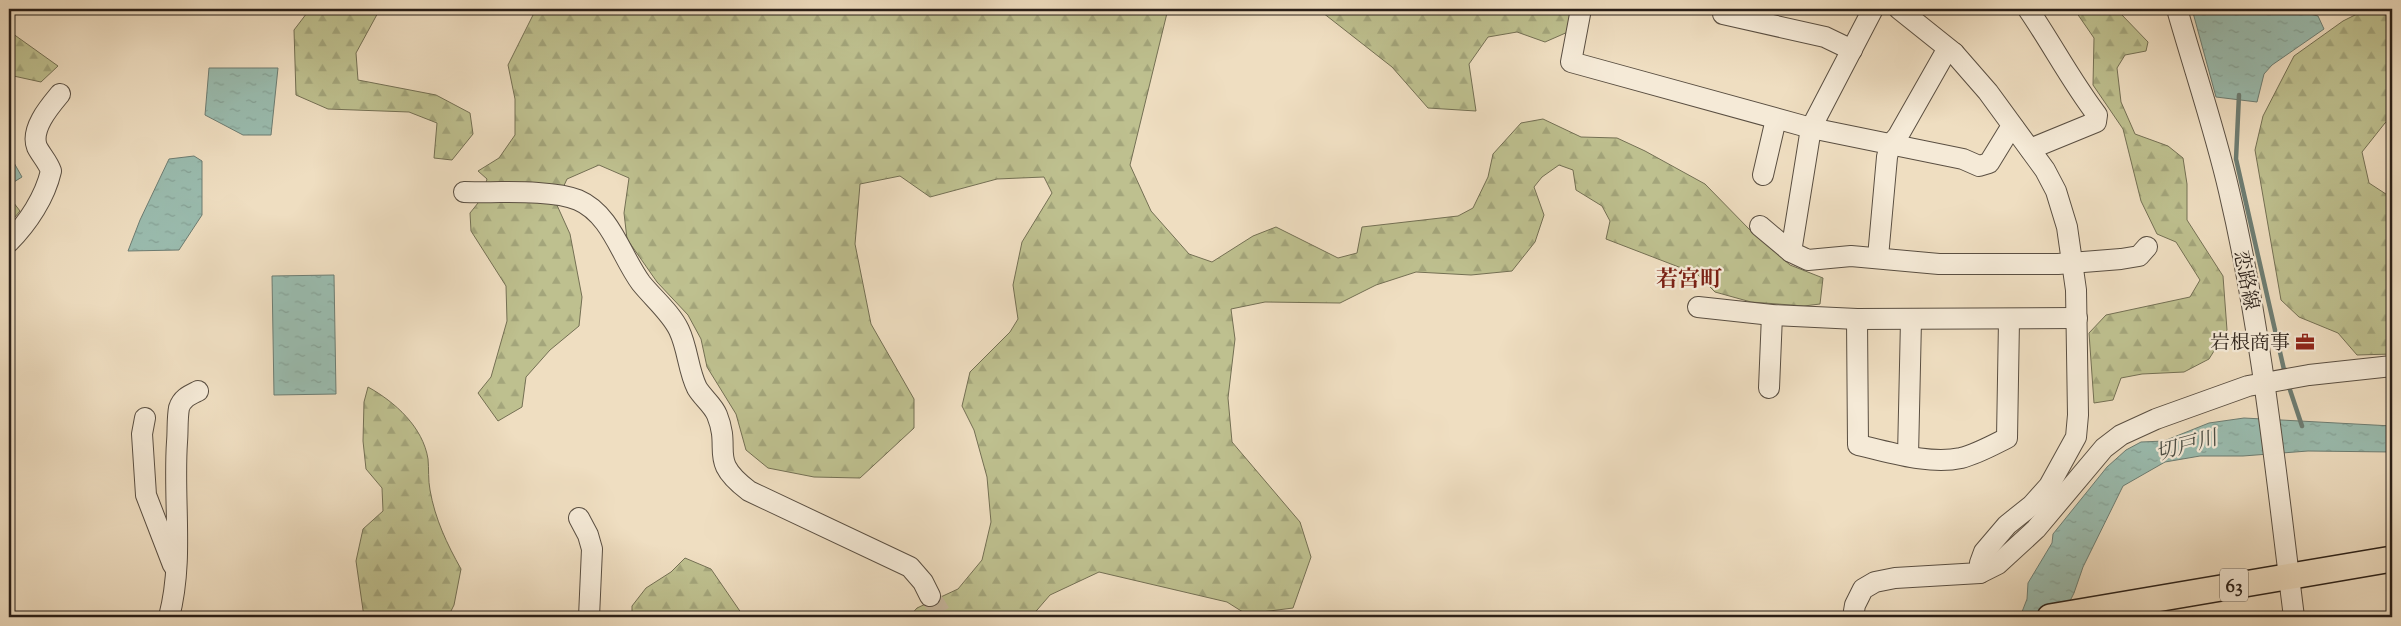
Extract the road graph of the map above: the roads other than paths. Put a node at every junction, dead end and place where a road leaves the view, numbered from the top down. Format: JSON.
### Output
{"nodes":[{"id":1,"x":1581,"y":9,"type":"edge"},
{"id":2,"x":1873,"y":9,"type":"edge"},
{"id":3,"x":1899,"y":9,"type":"edge"},
{"id":4,"x":2028,"y":9,"type":"edge"},
{"id":5,"x":2177,"y":9,"type":"edge"},
{"id":6,"x":1723,"y":14,"type":"dead end"},
{"id":7,"x":1852,"y":50,"type":"junction"},
{"id":8,"x":1954,"y":53,"type":"junction"},
{"id":9,"x":60,"y":94,"type":"dead end"},
{"id":10,"x":1776,"y":119,"type":"junction"},
{"id":11,"x":1811,"y":128,"type":"junction"},
{"id":12,"x":2014,"y":128,"type":"junction"},
{"id":13,"x":1890,"y":145,"type":"junction"},
{"id":14,"x":2030,"y":149,"type":"junction"},
{"id":15,"x":1763,"y":175,"type":"dead end"},
{"id":16,"x":464,"y":192,"type":"dead end"},
{"id":17,"x":1760,"y":226,"type":"dead end"},
{"id":18,"x":9,"y":242,"type":"edge"},
{"id":19,"x":2147,"y":248,"type":"dead end"},
{"id":20,"x":1791,"y":252,"type":"junction"},
{"id":21,"x":1878,"y":257,"type":"junction"},
{"id":22,"x":2072,"y":262,"type":"junction"},
{"id":23,"x":1698,"y":307,"type":"dead end"},
{"id":24,"x":1772,"y":315,"type":"junction"},
{"id":25,"x":2077,"y":318,"type":"junction"},
{"id":26,"x":1857,"y":319,"type":"junction"},
{"id":27,"x":1911,"y":320,"type":"junction"},
{"id":28,"x":2009,"y":320,"type":"junction"},
{"id":29,"x":2392,"y":366,"type":"edge"},
{"id":30,"x":2263,"y":382,"type":"junction"},
{"id":31,"x":1769,"y":388,"type":"dead end"},
{"id":32,"x":198,"y":391,"type":"dead end"},
{"id":33,"x":144,"y":418,"type":"dead end"},
{"id":34,"x":1908,"y":456,"type":"junction"},
{"id":35,"x":579,"y":518,"type":"dead end"},
{"id":36,"x":2392,"y":559,"type":"edge"},
{"id":37,"x":1980,"y":573,"type":"junction"},
{"id":38,"x":176,"y":574,"type":"junction"},
{"id":39,"x":2289,"y":576,"type":"junction"},
{"id":40,"x":930,"y":596,"type":"tunnel mouth"},
{"id":41,"x":170,"y":617,"type":"edge"},
{"id":42,"x":589,"y":617,"type":"edge"},
{"id":43,"x":1852,"y":617,"type":"edge"},
{"id":44,"x":2050,"y":617,"type":"edge"},
{"id":45,"x":2294,"y":617,"type":"edge"}],
"edges":[{"from":1,"to":10,"type":"street"},
{"from":2,"to":7,"type":"street"},
{"from":3,"to":8,"type":"street"},
{"from":4,"to":14,"type":"street"},
{"from":5,"to":30,"type":"street","name":"恋路線"},
{"from":6,"to":7,"type":"street"},
{"from":7,"to":11,"type":"street"},
{"from":8,"to":12,"type":"street"},
{"from":8,"to":13,"type":"street"},
{"from":9,"to":18,"type":"street"},
{"from":10,"to":11,"type":"street"},
{"from":10,"to":15,"type":"street"},
{"from":11,"to":13,"type":"street"},
{"from":11,"to":20,"type":"street"},
{"from":12,"to":13,"type":"street"},
{"from":12,"to":14,"type":"street"},
{"from":13,"to":21,"type":"street"},
{"from":14,"to":22,"type":"street"},
{"from":16,"to":40,"type":"street"},
{"from":17,"to":20,"type":"street"},
{"from":19,"to":22,"type":"street"},
{"from":20,"to":21,"type":"street"},
{"from":21,"to":22,"type":"street"},
{"from":22,"to":25,"type":"street"},
{"from":23,"to":24,"type":"street"},
{"from":24,"to":26,"type":"street"},
{"from":24,"to":31,"type":"street"},
{"from":25,"to":28,"type":"street"},
{"from":25,"to":37,"type":"street"},
{"from":26,"to":27,"type":"street"},
{"from":26,"to":34,"type":"street"},
{"from":27,"to":28,"type":"street"},
{"from":27,"to":34,"type":"street"},
{"from":28,"to":34,"type":"street"},
{"from":29,"to":30,"type":"street"},
{"from":30,"to":37,"type":"street"},
{"from":30,"to":39,"type":"street","name":"恋路線"},
{"from":32,"to":38,"type":"street"},
{"from":33,"to":38,"type":"street"},
{"from":35,"to":42,"type":"street"},
{"from":36,"to":39,"type":"main road","number":"63"},
{"from":37,"to":43,"type":"street"},
{"from":38,"to":41,"type":"street"},
{"from":39,"to":44,"type":"main road","number":"63"},
{"from":39,"to":45,"type":"street","name":"恋路線"}]}
